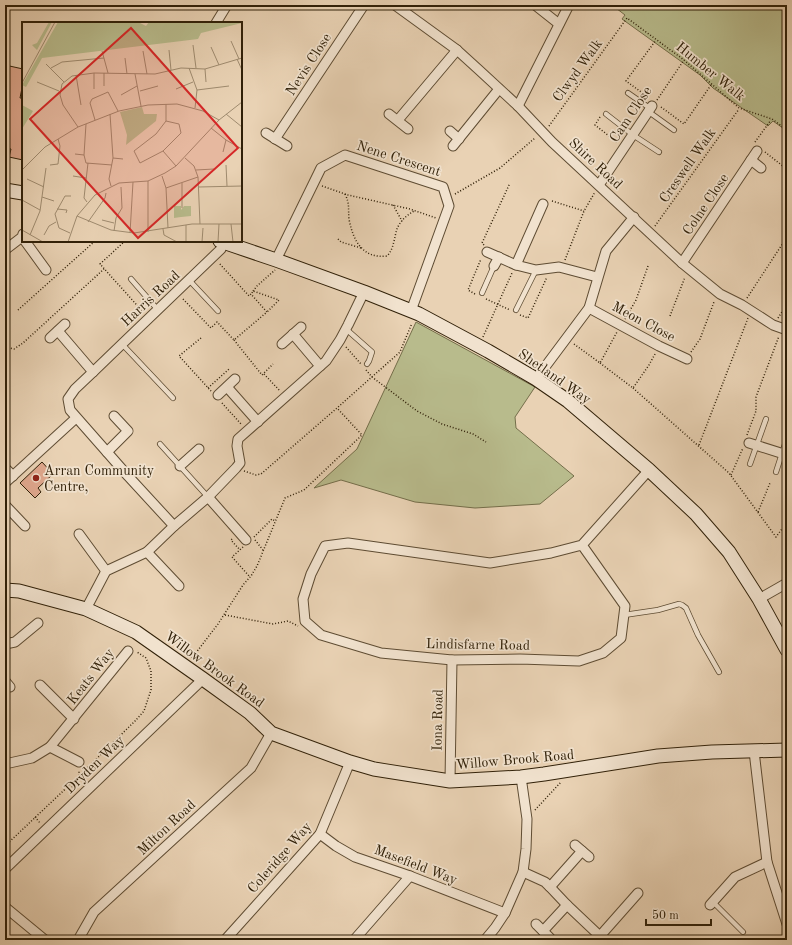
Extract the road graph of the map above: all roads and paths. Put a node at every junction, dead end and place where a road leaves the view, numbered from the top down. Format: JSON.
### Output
{"nodes":[{"id":1,"x":227,"y":5,"type":"edge"},
{"id":2,"x":364,"y":5,"type":"edge"},
{"id":3,"x":395,"y":5,"type":"edge"},
{"id":4,"x":536,"y":5,"type":"edge"},
{"id":5,"x":569,"y":5,"type":"edge"},
{"id":6,"x":627,"y":18,"type":"joint"},
{"id":7,"x":217,"y":22,"type":"edge"},
{"id":8,"x":559,"y":24,"type":"junction"},
{"id":9,"x":656,"y":40,"type":"junction"},
{"id":10,"x":457,"y":50,"type":"junction"},
{"id":11,"x":684,"y":60,"type":"junction"},
{"id":12,"x":712,"y":85,"type":"junction"},
{"id":13,"x":499,"y":89,"type":"junction"},
{"id":14,"x":628,"y":93,"type":"dead end"},
{"id":15,"x":518,"y":106,"type":"junction"},
{"id":16,"x":652,"y":107,"type":"junction"},
{"id":17,"x":739,"y":108,"type":"junction"},
{"id":18,"x":389,"y":114,"type":"dead end"},
{"id":19,"x":604,"y":115,"type":"joint"},
{"id":20,"x":772,"y":119,"type":"junction"},
{"id":21,"x":398,"y":120,"type":"junction"},
{"id":22,"x":408,"y":129,"type":"dead end"},
{"id":23,"x":674,"y":130,"type":"dead end"},
{"id":24,"x":787,"y":130,"type":"edge"},
{"id":25,"x":450,"y":131,"type":"dead end"},
{"id":26,"x":266,"y":133,"type":"dead end"},
{"id":27,"x":544,"y":134,"type":"junction"},
{"id":28,"x":633,"y":135,"type":"junction"},
{"id":29,"x":275,"y":139,"type":"junction"},
{"id":30,"x":287,"y":146,"type":"dead end"},
{"id":31,"x":624,"y":148,"type":"junction"},
{"id":32,"x":758,"y":150,"type":"junction"},
{"id":33,"x":659,"y":152,"type":"dead end"},
{"id":34,"x":751,"y":160,"type":"junction"},
{"id":35,"x":787,"y":165,"type":"edge"},
{"id":36,"x":761,"y":168,"type":"dead end"},
{"id":37,"x":314,"y":183,"type":"junction"},
{"id":38,"x":510,"y":183,"type":"dead end"},
{"id":39,"x":599,"y":185,"type":"junction"},
{"id":40,"x":5,"y":190,"type":"edge"},
{"id":41,"x":22,"y":193,"type":"edge"},
{"id":42,"x":345,"y":194,"type":"junction"},
{"id":43,"x":447,"y":200,"type":"junction"},
{"id":44,"x":543,"y":204,"type":"joint"},
{"id":45,"x":393,"y":206,"type":"junction"},
{"id":46,"x":414,"y":211,"type":"junction"},
{"id":47,"x":584,"y":211,"type":"junction"},
{"id":48,"x":634,"y":217,"type":"junction"},
{"id":49,"x":402,"y":221,"type":"junction"},
{"id":50,"x":444,"y":221,"type":"junction"},
{"id":51,"x":650,"y":232,"type":"junction"},
{"id":52,"x":787,"y":237,"type":"edge"},
{"id":53,"x":22,"y":239,"type":"edge"},
{"id":54,"x":338,"y":239,"type":"dead end"},
{"id":55,"x":26,"y":242,"type":"edge"},
{"id":56,"x":94,"y":242,"type":"edge"},
{"id":57,"x":124,"y":242,"type":"edge"},
{"id":58,"x":222,"y":242,"type":"edge"},
{"id":59,"x":360,"y":248,"type":"junction"},
{"id":60,"x":5,"y":250,"type":"edge"},
{"id":61,"x":487,"y":252,"type":"junction"},
{"id":62,"x":213,"y":257,"type":"junction"},
{"id":63,"x":499,"y":257,"type":"junction"},
{"id":64,"x":278,"y":261,"type":"junction"},
{"id":65,"x":516,"y":265,"type":"junction"},
{"id":66,"x":494,"y":266,"type":"joint"},
{"id":67,"x":648,"y":266,"type":"dead end"},
{"id":68,"x":686,"y":266,"type":"junction"},
{"id":69,"x":562,"y":267,"type":"junction"},
{"id":70,"x":552,"y":268,"type":"junction"},
{"id":71,"x":104,"y":269,"type":"junction"},
{"id":72,"x":46,"y":270,"type":"dead end"},
{"id":73,"x":536,"y":270,"type":"junction"},
{"id":74,"x":597,"y":277,"type":"junction"},
{"id":75,"x":131,"y":279,"type":"dead end"},
{"id":76,"x":189,"y":280,"type":"junction"},
{"id":77,"x":253,"y":291,"type":"junction"},
{"id":78,"x":177,"y":292,"type":"junction"},
{"id":79,"x":364,"y":292,"type":"junction"},
{"id":80,"x":251,"y":294,"type":"junction"},
{"id":81,"x":482,"y":294,"type":"dead end"},
{"id":82,"x":720,"y":294,"type":"junction"},
{"id":83,"x":498,"y":304,"type":"junction"},
{"id":84,"x":787,"y":304,"type":"edge"},
{"id":85,"x":742,"y":305,"type":"junction"},
{"id":86,"x":589,"y":308,"type":"junction"},
{"id":87,"x":18,"y":310,"type":"dead end"},
{"id":88,"x":158,"y":310,"type":"junction"},
{"id":89,"x":510,"y":310,"type":"dead end"},
{"id":90,"x":218,"y":311,"type":"dead end"},
{"id":91,"x":751,"y":311,"type":"junction"},
{"id":92,"x":267,"y":312,"type":"junction"},
{"id":93,"x":414,"y":312,"type":"junction"},
{"id":94,"x":516,"y":312,"type":"joint"},
{"id":95,"x":670,"y":316,"type":"dead end"},
{"id":96,"x":148,"y":318,"type":"junction"},
{"id":97,"x":621,"y":325,"type":"junction"},
{"id":98,"x":301,"y":327,"type":"dead end"},
{"id":99,"x":346,"y":328,"type":"junction"},
{"id":100,"x":781,"y":328,"type":"edge"},
{"id":101,"x":293,"y":334,"type":"junction"},
{"id":102,"x":50,"y":338,"type":"dead end"},
{"id":103,"x":201,"y":338,"type":"dead end"},
{"id":104,"x":566,"y":339,"type":"junction"},
{"id":105,"x":234,"y":340,"type":"junction"},
{"id":106,"x":340,"y":340,"type":"junction"},
{"id":107,"x":122,"y":344,"type":"junction"},
{"id":108,"x":282,"y":344,"type":"dead end"},
{"id":109,"x":479,"y":346,"type":"junction"},
{"id":110,"x":659,"y":346,"type":"junction"},
{"id":111,"x":5,"y":347,"type":"edge"},
{"id":112,"x":9,"y":348,"type":"junction"},
{"id":113,"x":5,"y":351,"type":"edge"},
{"id":114,"x":687,"y":359,"type":"joint"},
{"id":115,"x":273,"y":364,"type":"dead end"},
{"id":116,"x":367,"y":364,"type":"dead end"},
{"id":117,"x":600,"y":364,"type":"junction"},
{"id":118,"x":320,"y":366,"type":"junction"},
{"id":119,"x":229,"y":369,"type":"dead end"},
{"id":120,"x":94,"y":372,"type":"junction"},
{"id":121,"x":264,"y":373,"type":"junction"},
{"id":122,"x":372,"y":377,"type":"junction"},
{"id":123,"x":235,"y":379,"type":"dead end"},
{"id":124,"x":536,"y":379,"type":"junction"},
{"id":125,"x":227,"y":387,"type":"junction"},
{"id":126,"x":208,"y":388,"type":"junction"},
{"id":127,"x":633,"y":388,"type":"junction"},
{"id":128,"x":217,"y":397,"type":"junction"},
{"id":129,"x":286,"y":397,"type":"junction"},
{"id":130,"x":173,"y":398,"type":"dead end"},
{"id":131,"x":337,"y":408,"type":"junction"},
{"id":132,"x":114,"y":416,"type":"dead end"},
{"id":133,"x":76,"y":418,"type":"junction"},
{"id":134,"x":766,"y":419,"type":"dead end"},
{"id":135,"x":258,"y":422,"type":"junction"},
{"id":136,"x":247,"y":431,"type":"junction"},
{"id":137,"x":787,"y":438,"type":"edge"},
{"id":138,"x":486,"y":442,"type":"dead end"},
{"id":139,"x":749,"y":442,"type":"junction"},
{"id":140,"x":160,"y":444,"type":"dead end"},
{"id":141,"x":699,"y":445,"type":"junction"},
{"id":142,"x":199,"y":449,"type":"dead end"},
{"id":143,"x":107,"y":452,"type":"junction"},
{"id":144,"x":785,"y":454,"type":"edge"},
{"id":145,"x":750,"y":464,"type":"dead end"},
{"id":146,"x":180,"y":466,"type":"junction"},
{"id":147,"x":5,"y":468,"type":"edge"},
{"id":148,"x":236,"y":468,"type":"junction"},
{"id":149,"x":649,"y":470,"type":"junction"},
{"id":150,"x":776,"y":472,"type":"dead end"},
{"id":151,"x":731,"y":475,"type":"junction"},
{"id":152,"x":13,"y":476,"type":"junction"},
{"id":153,"x":5,"y":483,"type":"edge"},
{"id":154,"x":770,"y":483,"type":"dead end"},
{"id":155,"x":208,"y":497,"type":"junction"},
{"id":156,"x":5,"y":505,"type":"edge"},
{"id":157,"x":758,"y":512,"type":"junction"},
{"id":158,"x":276,"y":521,"type":"junction"},
{"id":159,"x":787,"y":522,"type":"edge"},
{"id":160,"x":25,"y":526,"type":"dead end"},
{"id":161,"x":174,"y":526,"type":"junction"},
{"id":162,"x":79,"y":534,"type":"dead end"},
{"id":163,"x":236,"y":536,"type":"junction"},
{"id":164,"x":245,"y":543,"type":"joint"},
{"id":165,"x":582,"y":545,"type":"junction"},
{"id":166,"x":240,"y":550,"type":"junction"},
{"id":167,"x":263,"y":550,"type":"dead end"},
{"id":168,"x":147,"y":552,"type":"junction"},
{"id":169,"x":106,"y":572,"type":"junction"},
{"id":170,"x":250,"y":577,"type":"junction"},
{"id":171,"x":787,"y":583,"type":"edge"},
{"id":172,"x":179,"y":586,"type":"dead end"},
{"id":173,"x":5,"y":590,"type":"edge"},
{"id":174,"x":759,"y":599,"type":"junction"},
{"id":175,"x":86,"y":609,"type":"junction"},
{"id":176,"x":225,"y":615,"type":"junction"},
{"id":177,"x":624,"y":615,"type":"junction"},
{"id":178,"x":38,"y":623,"type":"dead end"},
{"id":179,"x":299,"y":626,"type":"dead end"},
{"id":180,"x":149,"y":642,"type":"junction"},
{"id":181,"x":5,"y":644,"type":"edge"},
{"id":182,"x":787,"y":650,"type":"edge"},
{"id":183,"x":132,"y":652,"type":"junction"},
{"id":184,"x":452,"y":660,"type":"junction"},
{"id":185,"x":185,"y":666,"type":"junction"},
{"id":186,"x":719,"y":672,"type":"dead end"},
{"id":187,"x":203,"y":679,"type":"junction"},
{"id":188,"x":40,"y":685,"type":"dead end"},
{"id":189,"x":74,"y":719,"type":"junction"},
{"id":190,"x":271,"y":733,"type":"junction"},
{"id":191,"x":50,"y":747,"type":"junction"},
{"id":192,"x":787,"y":750,"type":"edge"},
{"id":193,"x":754,"y":751,"type":"junction"},
{"id":194,"x":79,"y":762,"type":"joint"},
{"id":195,"x":350,"y":762,"type":"junction"},
{"id":196,"x":5,"y":764,"type":"edge"},
{"id":197,"x":572,"y":770,"type":"junction"},
{"id":198,"x":79,"y":776,"type":"junction"},
{"id":199,"x":521,"y":777,"type":"junction"},
{"id":200,"x":450,"y":781,"type":"junction"},
{"id":201,"x":527,"y":819,"type":"junction"},
{"id":202,"x":320,"y":834,"type":"junction"},
{"id":203,"x":5,"y":846,"type":"edge"},
{"id":204,"x":582,"y":851,"type":"dead end"},
{"id":205,"x":767,"y":862,"type":"junction"},
{"id":206,"x":5,"y":869,"type":"edge"},
{"id":207,"x":523,"y":872,"type":"junction"},
{"id":208,"x":410,"y":876,"type":"junction"},
{"id":209,"x":550,"y":886,"type":"junction"},
{"id":210,"x":632,"y":895,"type":"dead end"},
{"id":211,"x":711,"y":904,"type":"joint"},
{"id":212,"x":567,"y":905,"type":"junction"},
{"id":213,"x":5,"y":907,"type":"edge"},
{"id":214,"x":505,"y":913,"type":"junction"},
{"id":215,"x":536,"y":924,"type":"dead end"},
{"id":216,"x":787,"y":924,"type":"edge"},
{"id":217,"x":543,"y":931,"type":"junction"},
{"id":218,"x":743,"y":932,"type":"dead end"},
{"id":219,"x":550,"y":938,"type":"dead end"},
{"id":220,"x":602,"y":938,"type":"edge"},
{"id":221,"x":787,"y":938,"type":"edge"},
{"id":222,"x":45,"y":940,"type":"edge"},
{"id":223,"x":78,"y":940,"type":"edge"},
{"id":224,"x":225,"y":940,"type":"edge"},
{"id":225,"x":354,"y":940,"type":"edge"},
{"id":226,"x":484,"y":940,"type":"edge"},
{"id":227,"x":785,"y":940,"type":"edge"}],
"edges":[{"from":1,"to":7,"type":"street"},
{"from":2,"to":29,"type":"street","name":"Nevis Close"},
{"from":3,"to":10,"type":"street","name":"Shire Road"},
{"from":4,"to":8,"type":"street"},
{"from":5,"to":8,"type":"street"},
{"from":6,"to":9,"type":"path","name":"Humber Walk"},
{"from":6,"to":27,"type":"path","name":"Clwyd Walk"},
{"from":8,"to":15,"type":"street"},
{"from":9,"to":11,"type":"path","name":"Humber Walk"},
{"from":9,"to":16,"type":"path"},
{"from":10,"to":13,"type":"street","name":"Shire Road"},
{"from":10,"to":21,"type":"street"},
{"from":11,"to":12,"type":"path","name":"Humber Walk"},
{"from":11,"to":16,"type":"path","name":"Cam Close"},
{"from":12,"to":16,"type":"path"},
{"from":12,"to":17,"type":"path","name":"Humber Walk"},
{"from":13,"to":15,"type":"street","name":"Shire Road"},
{"from":13,"to":25,"type":"street"},
{"from":14,"to":16,"type":"lane"},
{"from":15,"to":27,"type":"street","name":"Shire Road"},
{"from":16,"to":23,"type":"lane"},
{"from":16,"to":28,"type":"street","name":"Cam Close"},
{"from":17,"to":20,"type":"path","name":"Humber Walk"},
{"from":17,"to":51,"type":"path","name":"Creswell Walk"},
{"from":18,"to":21,"type":"street"},
{"from":19,"to":28,"type":"lane"},
{"from":19,"to":31,"type":"path"},
{"from":20,"to":24,"type":"path","name":"Humber Walk"},
{"from":20,"to":32,"type":"path"},
{"from":21,"to":22,"type":"street"},
{"from":26,"to":29,"type":"street"},
{"from":27,"to":39,"type":"street","name":"Shire Road"},
{"from":27,"to":43,"type":"path"},
{"from":28,"to":31,"type":"street","name":"Cam Close"},
{"from":28,"to":33,"type":"lane"},
{"from":29,"to":30,"type":"street"},
{"from":31,"to":39,"type":"street","name":"Cam Close"},
{"from":32,"to":34,"type":"street","name":"Colne Close"},
{"from":32,"to":35,"type":"path"},
{"from":34,"to":36,"type":"street"},
{"from":34,"to":68,"type":"street","name":"Colne Close"},
{"from":37,"to":42,"type":"path"},
{"from":37,"to":43,"type":"street","name":"Nene Crescent"},
{"from":37,"to":64,"type":"street","name":"Nene Crescent"},
{"from":38,"to":61,"type":"path"},
{"from":39,"to":47,"type":"path"},
{"from":39,"to":48,"type":"street","name":"Shire Road"},
{"from":40,"to":41,"type":"street"},
{"from":42,"to":45,"type":"path"},
{"from":42,"to":59,"type":"path"},
{"from":43,"to":50,"type":"street"},
{"from":44,"to":47,"type":"path"},
{"from":44,"to":65,"type":"street"},
{"from":45,"to":46,"type":"path"},
{"from":45,"to":49,"type":"path"},
{"from":46,"to":49,"type":"path"},
{"from":46,"to":50,"type":"path"},
{"from":47,"to":69,"type":"path"},
{"from":48,"to":51,"type":"street","name":"Shire Road"},
{"from":48,"to":74,"type":"street"},
{"from":49,"to":59,"type":"path"},
{"from":50,"to":93,"type":"street"},
{"from":51,"to":68,"type":"street","name":"Shire Road"},
{"from":52,"to":85,"type":"path"},
{"from":53,"to":60,"type":"street"},
{"from":54,"to":59,"type":"path"},
{"from":55,"to":72,"type":"street"},
{"from":56,"to":87,"type":"path"},
{"from":57,"to":71,"type":"path"},
{"from":58,"to":62,"type":"street","name":"Harris Road"},
{"from":58,"to":64,"type":"street","name":"Shetland Way"},
{"from":61,"to":63,"type":"street"},
{"from":61,"to":83,"type":"path"},
{"from":62,"to":76,"type":"street","name":"Harris Road"},
{"from":62,"to":80,"type":"path"},
{"from":63,"to":65,"type":"street"},
{"from":63,"to":66,"type":"street"},
{"from":64,"to":77,"type":"path"},
{"from":64,"to":79,"type":"street","name":"Shetland Way"},
{"from":65,"to":73,"type":"street"},
{"from":65,"to":83,"type":"path"},
{"from":66,"to":81,"type":"lane"},
{"from":67,"to":97,"type":"path"},
{"from":68,"to":82,"type":"street","name":"Shire Road"},
{"from":68,"to":95,"type":"path"},
{"from":69,"to":70,"type":"street"},
{"from":69,"to":74,"type":"street"},
{"from":70,"to":73,"type":"street"},
{"from":70,"to":94,"type":"path"},
{"from":71,"to":96,"type":"path"},
{"from":71,"to":112,"type":"path"},
{"from":73,"to":94,"type":"lane"},
{"from":74,"to":86,"type":"street"},
{"from":75,"to":88,"type":"lane"},
{"from":76,"to":78,"type":"street","name":"Harris Road"},
{"from":76,"to":90,"type":"lane"},
{"from":77,"to":80,"type":"path"},
{"from":77,"to":92,"type":"path"},
{"from":78,"to":88,"type":"street","name":"Harris Road"},
{"from":78,"to":105,"type":"path"},
{"from":79,"to":93,"type":"street","name":"Shetland Way"},
{"from":79,"to":99,"type":"street"},
{"from":80,"to":92,"type":"path"},
{"from":82,"to":85,"type":"street","name":"Shire Road"},
{"from":82,"to":114,"type":"path"},
{"from":83,"to":89,"type":"path"},
{"from":83,"to":109,"type":"path"},
{"from":84,"to":100,"type":"path"},
{"from":85,"to":91,"type":"street","name":"Shire Road"},
{"from":86,"to":97,"type":"street","name":"Meon Close"},
{"from":86,"to":104,"type":"street"},
{"from":88,"to":96,"type":"street","name":"Harris Road"},
{"from":91,"to":100,"type":"street","name":"Shire Road"},
{"from":91,"to":141,"type":"path"},
{"from":92,"to":105,"type":"path"},
{"from":93,"to":109,"type":"street","name":"Shetland Way"},
{"from":93,"to":122,"type":"path"},
{"from":96,"to":107,"type":"street","name":"Harris Road"},
{"from":97,"to":110,"type":"street","name":"Meon Close"},
{"from":97,"to":117,"type":"path"},
{"from":98,"to":101,"type":"street"},
{"from":99,"to":106,"type":"street"},
{"from":99,"to":116,"type":"lane"},
{"from":100,"to":139,"type":"path"},
{"from":101,"to":108,"type":"street"},
{"from":101,"to":118,"type":"street"},
{"from":102,"to":120,"type":"street"},
{"from":103,"to":126,"type":"path"},
{"from":104,"to":117,"type":"path"},
{"from":104,"to":124,"type":"street"},
{"from":105,"to":121,"type":"path"},
{"from":106,"to":118,"type":"street"},
{"from":106,"to":122,"type":"path"},
{"from":107,"to":120,"type":"street","name":"Harris Road"},
{"from":107,"to":130,"type":"lane"},
{"from":109,"to":124,"type":"street","name":"Shetland Way"},
{"from":110,"to":114,"type":"street","name":"Meon Close"},
{"from":110,"to":127,"type":"path"},
{"from":111,"to":112,"type":"path"},
{"from":112,"to":113,"type":"path"},
{"from":115,"to":121,"type":"path"},
{"from":117,"to":127,"type":"path"},
{"from":118,"to":129,"type":"street"},
{"from":119,"to":126,"type":"path"},
{"from":120,"to":133,"type":"street","name":"Harris Road"},
{"from":121,"to":129,"type":"path"},
{"from":122,"to":131,"type":"path"},
{"from":122,"to":138,"type":"path"},
{"from":123,"to":125,"type":"street"},
{"from":124,"to":149,"type":"street","name":"Shetland Way"},
{"from":125,"to":128,"type":"street"},
{"from":125,"to":135,"type":"street"},
{"from":126,"to":128,"type":"path"},
{"from":127,"to":141,"type":"path"},
{"from":128,"to":136,"type":"path"},
{"from":129,"to":135,"type":"street"},
{"from":131,"to":148,"type":"path"},
{"from":131,"to":158,"type":"path"},
{"from":132,"to":143,"type":"street"},
{"from":133,"to":143,"type":"street","name":"Harris Road"},
{"from":133,"to":152,"type":"street"},
{"from":134,"to":139,"type":"lane"},
{"from":135,"to":136,"type":"street"},
{"from":136,"to":148,"type":"street"},
{"from":137,"to":144,"type":"lane"},
{"from":139,"to":144,"type":"street"},
{"from":139,"to":145,"type":"lane"},
{"from":139,"to":151,"type":"path"},
{"from":140,"to":146,"type":"lane"},
{"from":141,"to":151,"type":"path"},
{"from":142,"to":146,"type":"street"},
{"from":143,"to":161,"type":"street","name":"Harris Road"},
{"from":144,"to":150,"type":"lane"},
{"from":146,"to":155,"type":"lane"},
{"from":147,"to":152,"type":"street"},
{"from":148,"to":155,"type":"street"},
{"from":149,"to":165,"type":"street"},
{"from":149,"to":174,"type":"street","name":"Shetland Way"},
{"from":151,"to":157,"type":"path"},
{"from":152,"to":153,"type":"street"},
{"from":154,"to":157,"type":"path"},
{"from":155,"to":161,"type":"street"},
{"from":155,"to":163,"type":"street"},
{"from":156,"to":160,"type":"street"},
{"from":157,"to":159,"type":"path"},
{"from":158,"to":167,"type":"path"},
{"from":158,"to":170,"type":"path"},
{"from":161,"to":168,"type":"street"},
{"from":162,"to":169,"type":"street"},
{"from":163,"to":164,"type":"street"},
{"from":163,"to":166,"type":"path"},
{"from":164,"to":166,"type":"path"},
{"from":165,"to":177,"type":"street","name":"Lindisfarne Road"},
{"from":165,"to":184,"type":"street","name":"Lindisfarne Road"},
{"from":166,"to":170,"type":"path"},
{"from":168,"to":169,"type":"street"},
{"from":168,"to":172,"type":"street"},
{"from":169,"to":175,"type":"street"},
{"from":170,"to":176,"type":"path"},
{"from":171,"to":174,"type":"street"},
{"from":173,"to":175,"type":"street","name":"Willow Brook Road"},
{"from":174,"to":182,"type":"street","name":"Shetland Way"},
{"from":175,"to":180,"type":"street","name":"Willow Brook Road"},
{"from":176,"to":179,"type":"path"},
{"from":176,"to":185,"type":"path"},
{"from":177,"to":184,"type":"street","name":"Lindisfarne Road"},
{"from":177,"to":186,"type":"lane"},
{"from":178,"to":181,"type":"street"},
{"from":180,"to":183,"type":"path"},
{"from":180,"to":185,"type":"street","name":"Willow Brook Road"},
{"from":183,"to":189,"type":"street","name":"Keats Way"},
{"from":183,"to":198,"type":"path"},
{"from":184,"to":200,"type":"street","name":"Iona Road"},
{"from":185,"to":187,"type":"street","name":"Willow Brook Road"},
{"from":187,"to":190,"type":"street","name":"Willow Brook Road"},
{"from":187,"to":206,"type":"street","name":"Dryden Way"},
{"from":188,"to":189,"type":"street","name":"Keats Way"},
{"from":189,"to":191,"type":"street","name":"Keats Way"},
{"from":190,"to":195,"type":"street","name":"Willow Brook Road"},
{"from":190,"to":223,"type":"street","name":"Milton Road"},
{"from":191,"to":194,"type":"street"},
{"from":191,"to":196,"type":"street","name":"Keats Way"},
{"from":192,"to":193,"type":"street","name":"Willow Brook Road"},
{"from":193,"to":197,"type":"street","name":"Willow Brook Road"},
{"from":193,"to":205,"type":"street"},
{"from":194,"to":198,"type":"path"},
{"from":195,"to":200,"type":"street","name":"Willow Brook Road"},
{"from":195,"to":202,"type":"street","name":"Coleridge Way"},
{"from":197,"to":199,"type":"street","name":"Willow Brook Road"},
{"from":197,"to":201,"type":"path"},
{"from":198,"to":203,"type":"path"},
{"from":199,"to":200,"type":"street","name":"Willow Brook Road"},
{"from":199,"to":201,"type":"street"},
{"from":201,"to":207,"type":"street"},
{"from":202,"to":208,"type":"street","name":"Masefield Way"},
{"from":202,"to":224,"type":"street","name":"Coleridge Way"},
{"from":204,"to":209,"type":"street"},
{"from":205,"to":211,"type":"street"},
{"from":205,"to":216,"type":"street"},
{"from":207,"to":209,"type":"street"},
{"from":207,"to":214,"type":"street"},
{"from":208,"to":214,"type":"street","name":"Masefield Way"},
{"from":208,"to":225,"type":"street"},
{"from":209,"to":212,"type":"street"},
{"from":210,"to":220,"type":"street"},
{"from":211,"to":218,"type":"lane"},
{"from":212,"to":217,"type":"street"},
{"from":212,"to":220,"type":"street"},
{"from":213,"to":222,"type":"street"},
{"from":214,"to":226,"type":"street"},
{"from":215,"to":217,"type":"street"},
{"from":217,"to":219,"type":"street"},
{"from":221,"to":227,"type":"path"}]}
